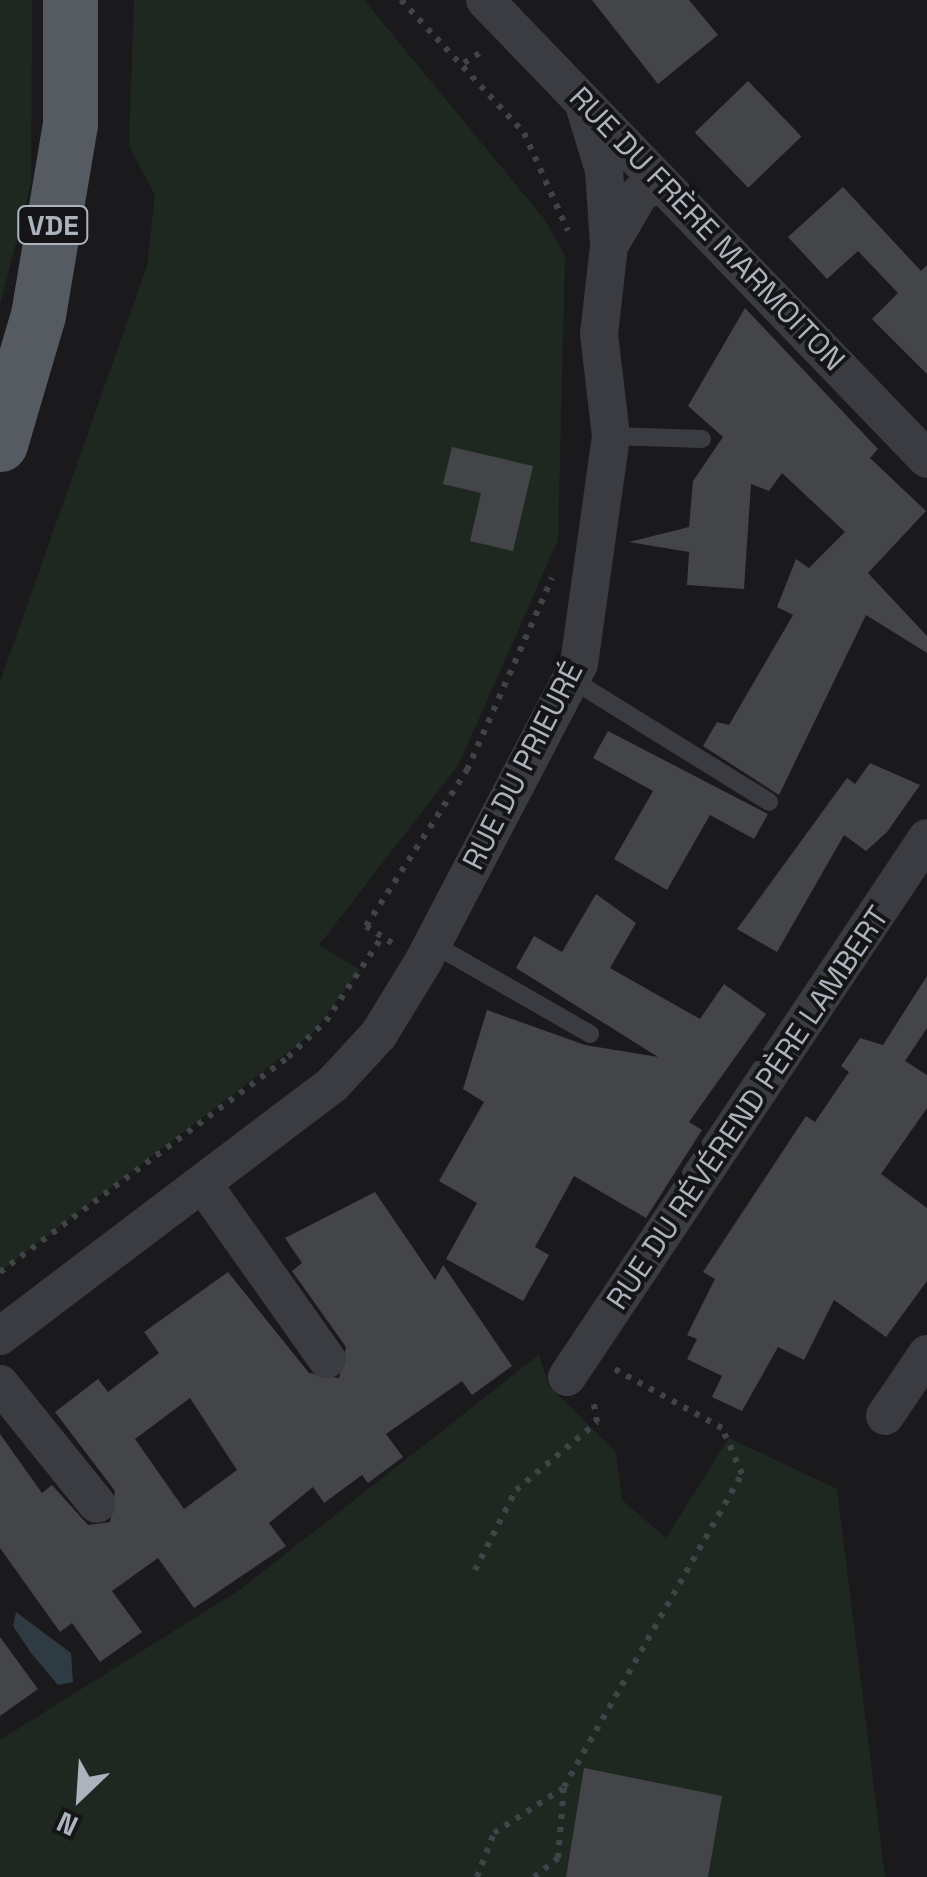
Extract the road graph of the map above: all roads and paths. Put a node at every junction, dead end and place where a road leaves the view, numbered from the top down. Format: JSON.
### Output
{"nodes":[{"id":1,"x":70,"y":0,"type":"edge"},
{"id":2,"x":401,"y":0,"type":"edge"},
{"id":3,"x":485,"y":0,"type":"edge"},
{"id":4,"x":581,"y":96,"type":"junction"},
{"id":5,"x":660,"y":182,"type":"junction"},
{"id":6,"x":569,"y":241,"type":"dead end"},
{"id":7,"x":610,"y":246,"type":"junction"},
{"id":8,"x":611,"y":436,"type":"junction"},
{"id":9,"x":702,"y":439,"type":"dead end"},
{"id":10,"x":0,"y":444,"type":"edge"},
{"id":11,"x":927,"y":459,"type":"edge"},
{"id":12,"x":558,"y":562,"type":"dead end"},
{"id":13,"x":571,"y":679,"type":"junction"},
{"id":14,"x":769,"y":802,"type":"dead end"},
{"id":15,"x":927,"y":838,"type":"edge"},
{"id":16,"x":382,"y":937,"type":"junction"},
{"id":17,"x":428,"y":953,"type":"junction"},
{"id":18,"x":590,"y":1034,"type":"dead end"},
{"id":19,"x":204,"y":1187,"type":"junction"},
{"id":20,"x":0,"y":1272,"type":"edge"},
{"id":21,"x":0,"y":1336,"type":"edge"},
{"id":22,"x":927,"y":1354,"type":"edge"},
{"id":23,"x":327,"y":1359,"type":"dead end"},
{"id":24,"x":576,"y":1365,"type":"junction"},
{"id":25,"x":0,"y":1384,"type":"edge"},
{"id":26,"x":885,"y":1416,"type":"dead end"},
{"id":27,"x":96,"y":1504,"type":"dead end"},
{"id":28,"x":475,"y":1570,"type":"dead end"},
{"id":29,"x":564,"y":1787,"type":"junction"},
{"id":30,"x":476,"y":1877,"type":"edge"},
{"id":31,"x":534,"y":1877,"type":"edge"}],
"edges":[{"from":1,"to":10,"type":"main road","number":"VDE"},
{"from":2,"to":6,"type":"path"},
{"from":3,"to":4,"type":"street","name":"RUE DU FRÈRE MARMOITON"},
{"from":4,"to":5,"type":"street","name":"RUE DU FRÈRE MARMOITON"},
{"from":4,"to":7,"type":"street","name":"RUE DU PRIEURÉ"},
{"from":5,"to":7,"type":"street","name":"RUE DU PRIEURÉ"},
{"from":5,"to":11,"type":"street","name":"RUE DU FRÈRE MARMOITON"},
{"from":7,"to":8,"type":"street","name":"RUE DU PRIEURÉ"},
{"from":8,"to":9,"type":"lane"},
{"from":8,"to":13,"type":"street","name":"RUE DU PRIEURÉ"},
{"from":12,"to":16,"type":"path"},
{"from":13,"to":14,"type":"lane"},
{"from":13,"to":17,"type":"street","name":"RUE DU PRIEURÉ"},
{"from":15,"to":24,"type":"street","name":"RUE DU RÉVÉREND PÈRE LAMBERT"},
{"from":16,"to":17,"type":"path"},
{"from":16,"to":20,"type":"path"},
{"from":17,"to":18,"type":"lane"},
{"from":17,"to":19,"type":"street","name":"RUE DU PRIEURÉ"},
{"from":19,"to":21,"type":"street","name":"RUE DU PRIEURÉ"},
{"from":19,"to":23,"type":"street"},
{"from":22,"to":26,"type":"street"},
{"from":24,"to":28,"type":"path"},
{"from":24,"to":29,"type":"path"},
{"from":25,"to":27,"type":"street"},
{"from":29,"to":30,"type":"path"},
{"from":29,"to":31,"type":"path"}]}
